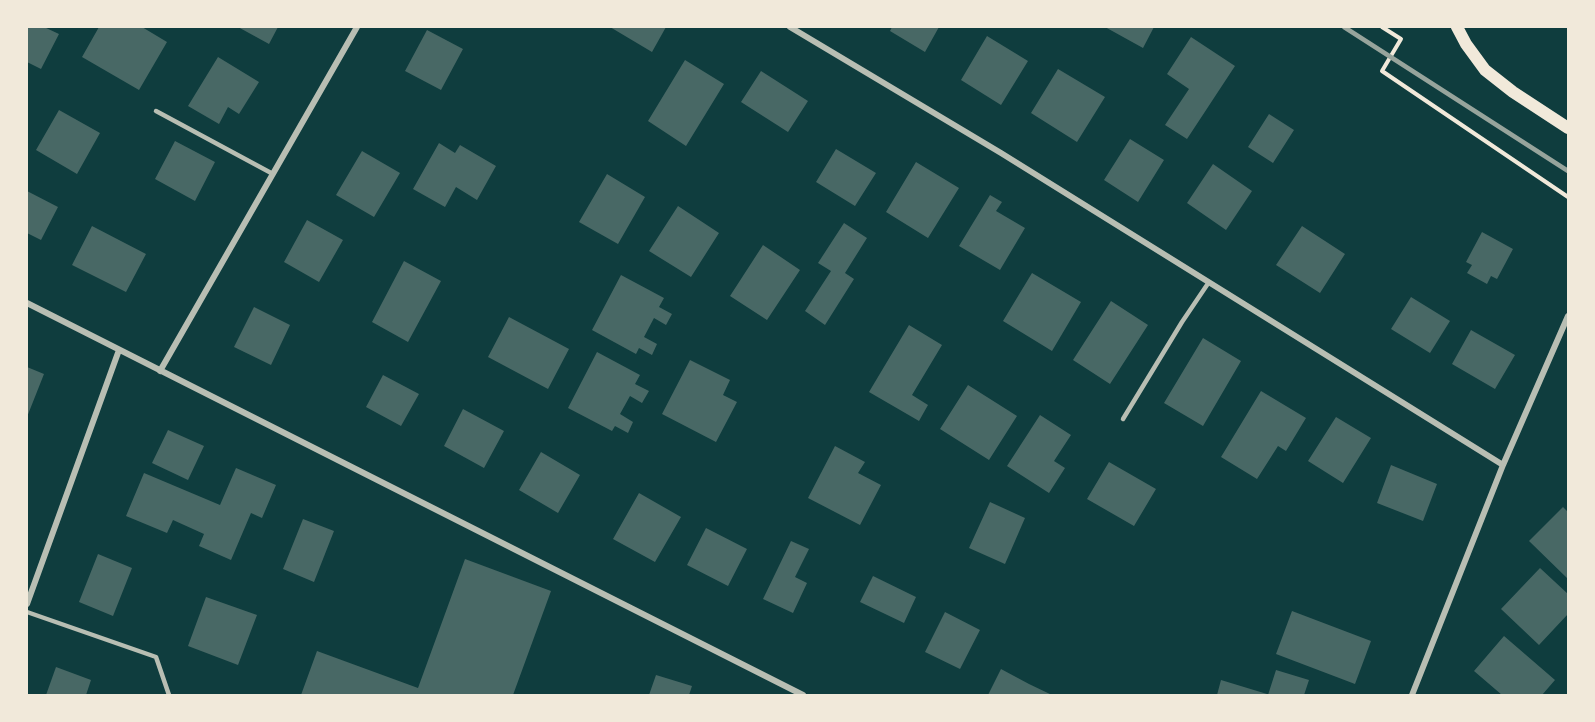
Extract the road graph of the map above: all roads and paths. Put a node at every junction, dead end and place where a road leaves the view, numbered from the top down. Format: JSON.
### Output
{"nodes":[{"id":1,"x":357,"y":27,"type":"edge"},
{"id":2,"x":789,"y":27,"type":"edge"},
{"id":3,"x":1382,"y":27,"type":"edge"},
{"id":4,"x":1457,"y":27,"type":"edge"},
{"id":5,"x":156,"y":111,"type":"dead end"},
{"id":6,"x":1568,"y":128,"type":"edge"},
{"id":7,"x":273,"y":174,"type":"junction"},
{"id":8,"x":1568,"y":197,"type":"edge"},
{"id":9,"x":1209,"y":282,"type":"junction"},
{"id":10,"x":27,"y":303,"type":"edge"},
{"id":11,"x":1568,"y":316,"type":"edge"},
{"id":12,"x":119,"y":350,"type":"junction"},
{"id":13,"x":160,"y":371,"type":"junction"},
{"id":14,"x":1123,"y":419,"type":"dead end"},
{"id":15,"x":1503,"y":465,"type":"junction"},
{"id":16,"x":27,"y":604,"type":"edge"},
{"id":17,"x":27,"y":612,"type":"edge"},
{"id":18,"x":169,"y":695,"type":"edge"},
{"id":19,"x":803,"y":695,"type":"edge"},
{"id":20,"x":1412,"y":695,"type":"edge"}],
"edges":[{"from":1,"to":7,"type":"street"},
{"from":2,"to":9,"type":"street"},
{"from":3,"to":8,"type":"path"},
{"from":4,"to":6,"type":"main road"},
{"from":5,"to":7,"type":"lane"},
{"from":7,"to":13,"type":"street"},
{"from":9,"to":14,"type":"lane"},
{"from":9,"to":15,"type":"street"},
{"from":10,"to":12,"type":"street"},
{"from":11,"to":15,"type":"street"},
{"from":12,"to":13,"type":"street"},
{"from":12,"to":16,"type":"street"},
{"from":13,"to":19,"type":"street"},
{"from":15,"to":20,"type":"street"},
{"from":17,"to":18,"type":"lane"}]}
